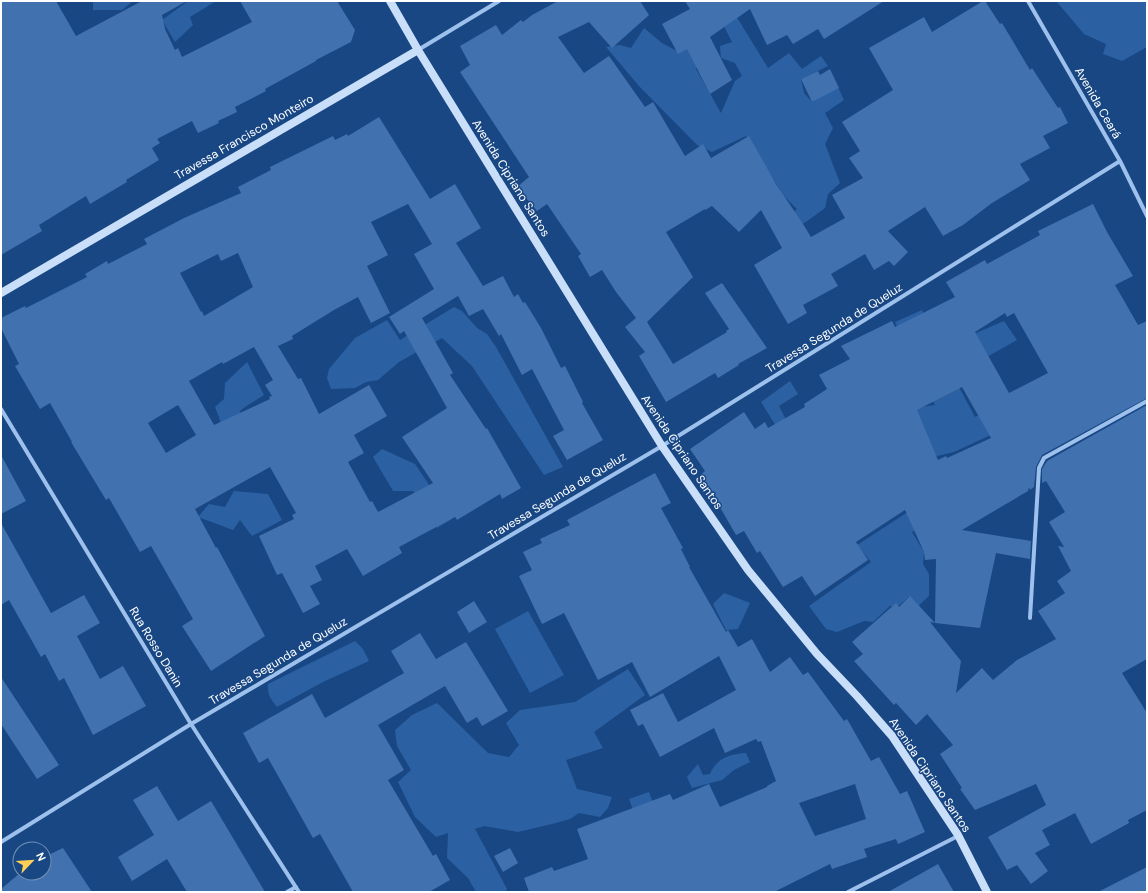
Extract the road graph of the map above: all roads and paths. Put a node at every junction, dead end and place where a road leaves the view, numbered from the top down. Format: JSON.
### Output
{"nodes":[{"id":1,"x":390,"y":1,"type":"edge"},
{"id":2,"x":499,"y":1,"type":"edge"},
{"id":3,"x":1028,"y":1,"type":"edge"},
{"id":4,"x":418,"y":50,"type":"junction"},
{"id":5,"x":1120,"y":161,"type":"junction"},
{"id":6,"x":1147,"y":216,"type":"edge"},
{"id":7,"x":1,"y":293,"type":"edge"},
{"id":8,"x":1147,"y":402,"type":"edge"},
{"id":9,"x":1,"y":409,"type":"edge"},
{"id":10,"x":662,"y":446,"type":"junction"},
{"id":11,"x":1030,"y":618,"type":"dead end"},
{"id":12,"x":191,"y":724,"type":"junction"},
{"id":13,"x":958,"y":835,"type":"junction"},
{"id":14,"x":1,"y":842,"type":"edge"},
{"id":15,"x":296,"y":887,"type":"junction"},
{"id":16,"x":287,"y":892,"type":"edge"},
{"id":17,"x":299,"y":892,"type":"edge"},
{"id":18,"x":848,"y":892,"type":"edge"},
{"id":19,"x":987,"y":892,"type":"edge"}],
"edges":[{"from":1,"to":4,"type":"street","name":"Avenida Cipriano Santos"},
{"from":2,"to":4,"type":"street","name":"Travessa Francisco Monteiro"},
{"from":3,"to":5,"type":"street","name":"Avenida Ceará"},
{"from":4,"to":7,"type":"street","name":"Travessa Francisco Monteiro"},
{"from":4,"to":10,"type":"street","name":"Avenida Cipriano Santos"},
{"from":5,"to":6,"type":"street","name":"Avenida Ceará"},
{"from":5,"to":10,"type":"street","name":"Travessa Segunda de Queluz"},
{"from":8,"to":11,"type":"street"},
{"from":9,"to":12,"type":"street","name":"Rua Rosso Danin"},
{"from":10,"to":12,"type":"street","name":"Travessa Segunda de Queluz"},
{"from":10,"to":13,"type":"street","name":"Avenida Cipriano Santos"},
{"from":12,"to":14,"type":"street","name":"Travessa Segunda de Queluz"},
{"from":12,"to":15,"type":"street","name":"Rua Rosso Danin"},
{"from":13,"to":18,"type":"street"},
{"from":13,"to":19,"type":"street","name":"Avenida Cipriano Santos"},
{"from":15,"to":16,"type":"street"},
{"from":15,"to":17,"type":"street","name":"Rua Rosso Danin"}]}
